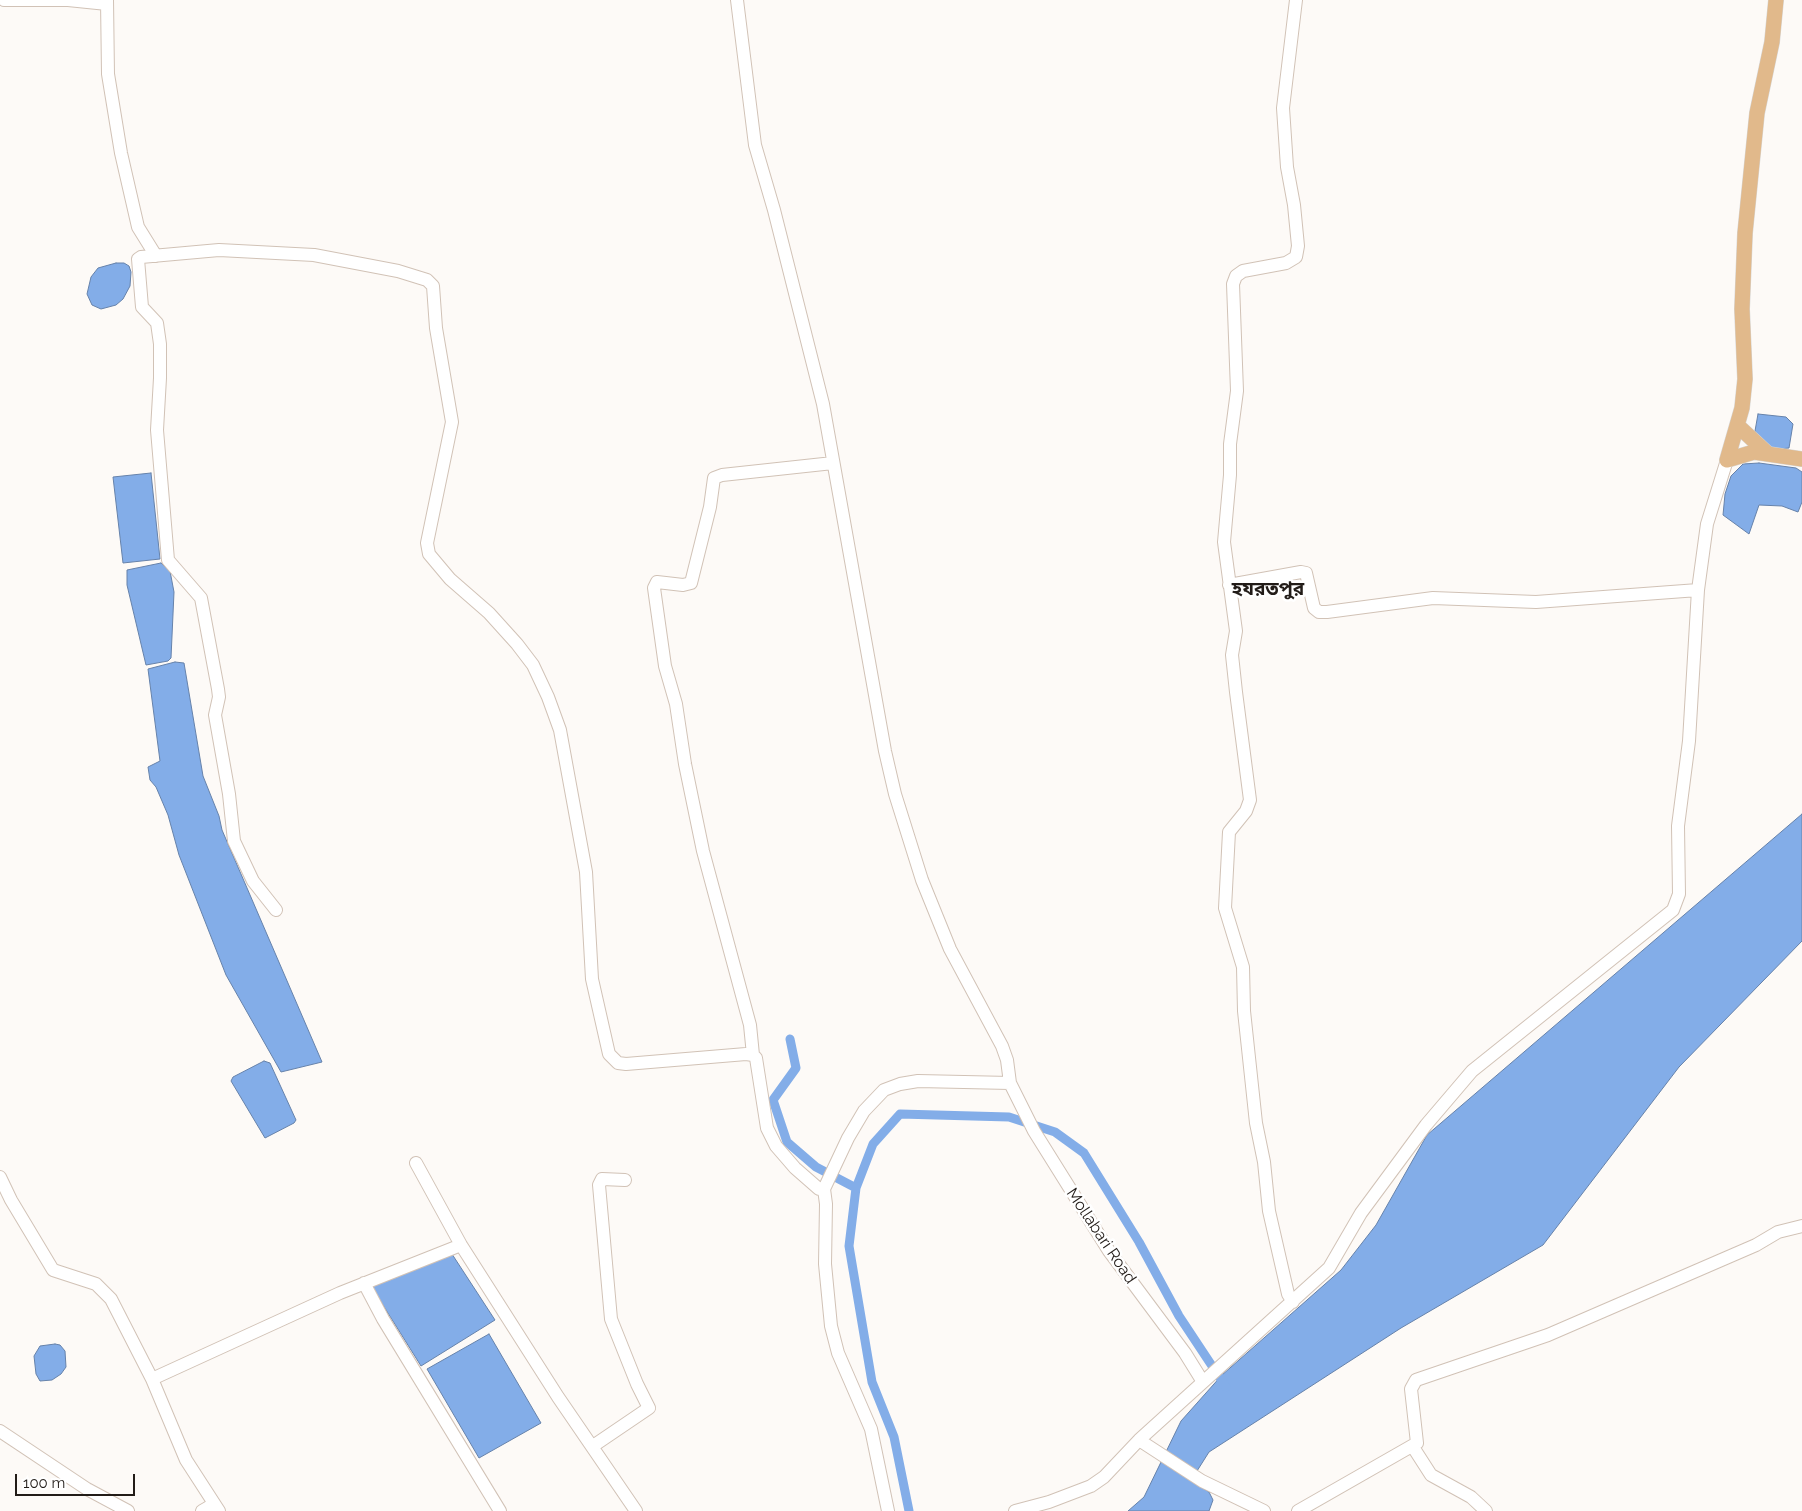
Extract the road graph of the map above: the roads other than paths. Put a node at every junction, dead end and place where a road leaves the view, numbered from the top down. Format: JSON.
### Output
{"nodes":[{"id":1,"x":4,"y":0,"type":"edge"},
{"id":2,"x":737,"y":0,"type":"edge"},
{"id":3,"x":1296,"y":0,"type":"edge"},
{"id":4,"x":1776,"y":0,"type":"edge"},
{"id":5,"x":107,"y":2,"type":"edge"},
{"id":6,"x":156,"y":256,"type":"junction"},
{"id":7,"x":1737,"y":424,"type":"junction"},
{"id":8,"x":1766,"y":452,"type":"junction"},
{"id":9,"x":1802,"y":459,"type":"edge"},
{"id":10,"x":1727,"y":460,"type":"junction"},
{"id":11,"x":833,"y":464,"type":"junction"},
{"id":12,"x":1229,"y":585,"type":"junction"},
{"id":13,"x":1698,"y":590,"type":"junction"},
{"id":14,"x":276,"y":910,"type":"dead end"},
{"id":15,"x":753,"y":1055,"type":"junction"},
{"id":16,"x":1010,"y":1083,"type":"junction"},
{"id":17,"x":416,"y":1163,"type":"dead end"},
{"id":18,"x":0,"y":1176,"type":"edge"},
{"id":19,"x":625,"y":1180,"type":"dead end"},
{"id":20,"x":825,"y":1187,"type":"junction"},
{"id":21,"x":1802,"y":1226,"type":"edge"},
{"id":22,"x":461,"y":1245,"type":"junction"},
{"id":23,"x":364,"y":1283,"type":"junction"},
{"id":24,"x":1293,"y":1302,"type":"junction"},
{"id":25,"x":1211,"y":1375,"type":"junction"},
{"id":26,"x":152,"y":1379,"type":"junction"},
{"id":27,"x":0,"y":1430,"type":"edge"},
{"id":28,"x":1139,"y":1440,"type":"junction"},
{"id":29,"x":593,"y":1446,"type":"junction"},
{"id":30,"x":1413,"y":1447,"type":"junction"},
{"id":31,"x":216,"y":1508,"type":"edge"},
{"id":32,"x":128,"y":1511,"type":"edge"},
{"id":33,"x":202,"y":1511,"type":"edge"},
{"id":34,"x":500,"y":1511,"type":"edge"},
{"id":35,"x":636,"y":1511,"type":"edge"},
{"id":36,"x":888,"y":1511,"type":"edge"},
{"id":37,"x":1015,"y":1511,"type":"edge"},
{"id":38,"x":1264,"y":1511,"type":"edge"},
{"id":39,"x":1298,"y":1511,"type":"edge"},
{"id":40,"x":1486,"y":1511,"type":"edge"}],
"edges":[{"from":1,"to":5,"type":"street"},
{"from":2,"to":11,"type":"street","name":"Mollabari Road"},
{"from":3,"to":12,"type":"street"},
{"from":4,"to":7,"type":"main road"},
{"from":5,"to":6,"type":"street"},
{"from":6,"to":14,"type":"street"},
{"from":6,"to":15,"type":"street"},
{"from":7,"to":8,"type":"main road"},
{"from":7,"to":10,"type":"main road"},
{"from":8,"to":9,"type":"main road"},
{"from":8,"to":10,"type":"main road"},
{"from":10,"to":13,"type":"street"},
{"from":11,"to":15,"type":"street"},
{"from":11,"to":16,"type":"street","name":"Mollabari Road"},
{"from":12,"to":13,"type":"street"},
{"from":12,"to":24,"type":"street"},
{"from":13,"to":24,"type":"street"},
{"from":15,"to":20,"type":"street"},
{"from":16,"to":20,"type":"street"},
{"from":16,"to":25,"type":"street","name":"Mollabari Road"},
{"from":17,"to":22,"type":"street"},
{"from":18,"to":26,"type":"street"},
{"from":19,"to":29,"type":"street"},
{"from":20,"to":36,"type":"street"},
{"from":21,"to":30,"type":"street"},
{"from":22,"to":23,"type":"street"},
{"from":22,"to":29,"type":"street"},
{"from":23,"to":26,"type":"street"},
{"from":23,"to":34,"type":"street"},
{"from":24,"to":25,"type":"street"},
{"from":25,"to":28,"type":"street"},
{"from":26,"to":31,"type":"street"},
{"from":27,"to":32,"type":"street"},
{"from":28,"to":37,"type":"street"},
{"from":28,"to":38,"type":"street"},
{"from":29,"to":35,"type":"street"},
{"from":30,"to":39,"type":"street"},
{"from":30,"to":40,"type":"street"},
{"from":31,"to":33,"type":"street"}]}
